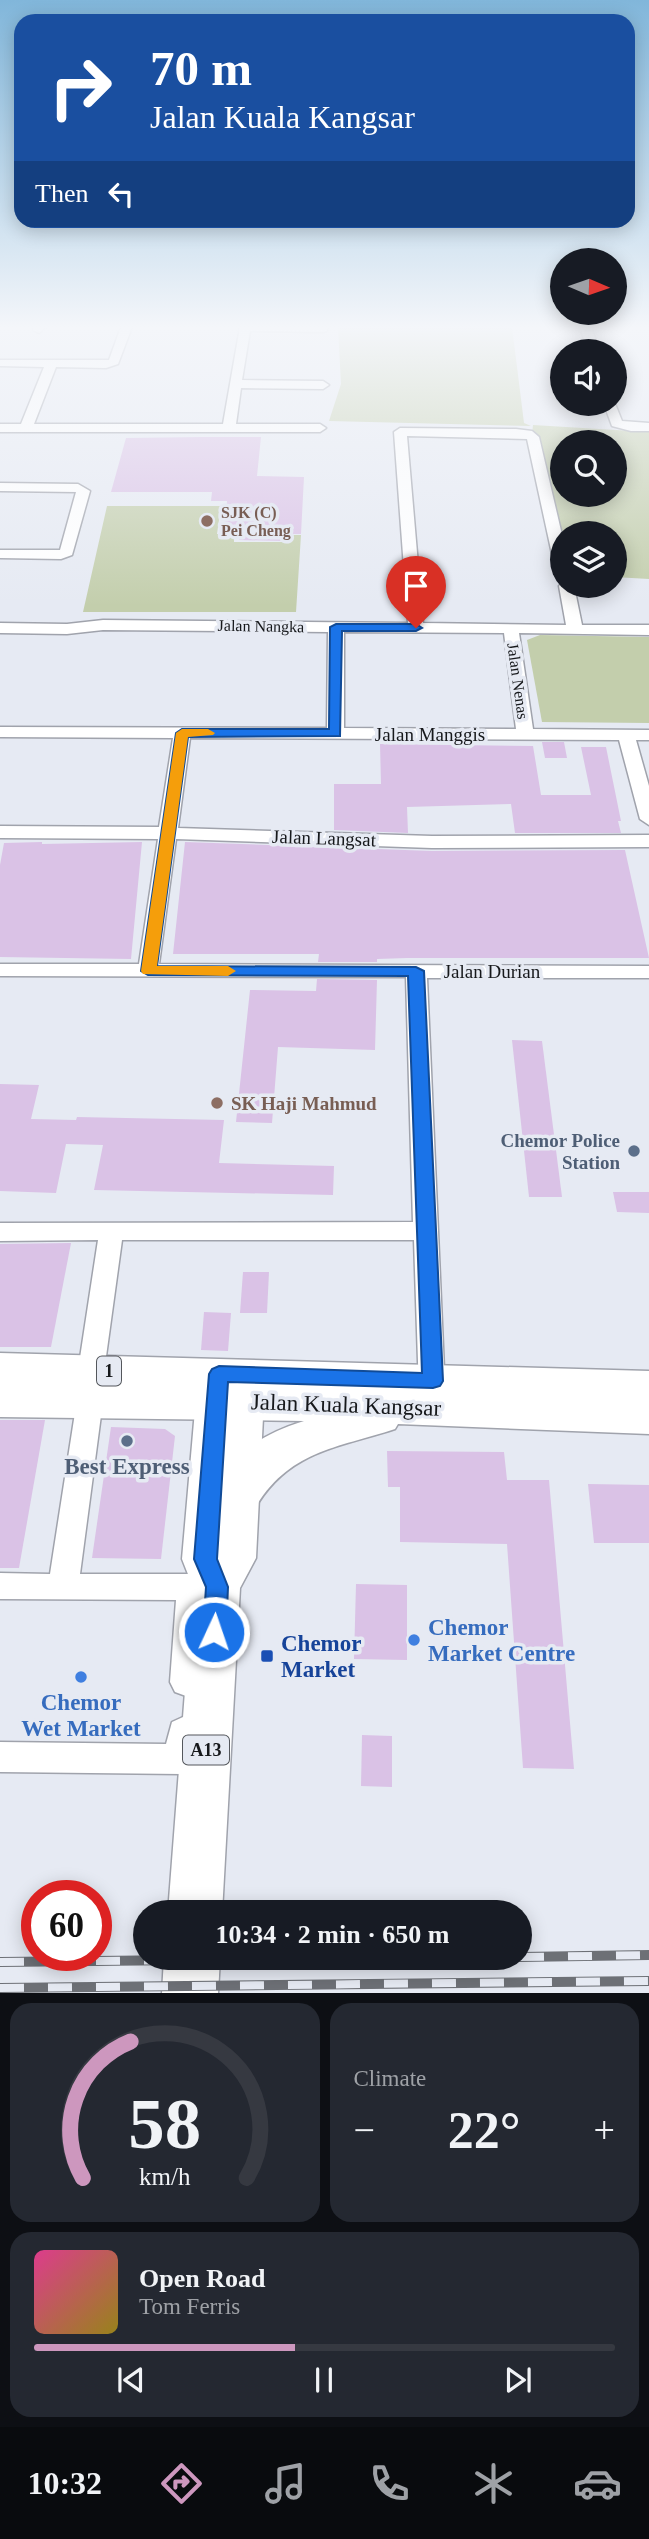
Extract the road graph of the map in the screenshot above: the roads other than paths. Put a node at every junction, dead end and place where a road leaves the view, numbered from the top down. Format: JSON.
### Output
{"nodes":[{"id":1,"x":29,"y":420,"type":"edge"},
{"id":2,"x":230,"y":420,"type":"edge"},
{"id":3,"x":615,"y":420,"type":"edge"},
{"id":4,"x":649,"y":427,"type":"edge"},
{"id":5,"x":0,"y":428,"type":"edge"},
{"id":6,"x":26,"y":428,"type":"junction"},
{"id":7,"x":229,"y":428,"type":"junction"},
{"id":8,"x":320,"y":428,"type":"dead end"},
{"id":9,"x":0,"y":487,"type":"edge"},
{"id":10,"x":552,"y":521,"type":"edge"},
{"id":11,"x":0,"y":554,"type":"edge"},
{"id":12,"x":569,"y":598,"type":"edge"},
{"id":13,"x":336,"y":627,"type":"junction"},
{"id":14,"x":0,"y":628,"type":"edge"},
{"id":15,"x":416,"y":628,"type":"junction"},
{"id":16,"x":511,"y":629,"type":"junction"},
{"id":17,"x":575,"y":629,"type":"junction"},
{"id":18,"x":649,"y":630,"type":"edge"},
{"id":19,"x":0,"y":732,"type":"edge"},
{"id":20,"x":182,"y":733,"type":"junction"},
{"id":21,"x":335,"y":733,"type":"junction"},
{"id":22,"x":525,"y":734,"type":"junction"},
{"id":23,"x":626,"y":734,"type":"junction"},
{"id":24,"x":649,"y":734,"type":"edge"},
{"id":25,"x":649,"y":819,"type":"edge"},
{"id":26,"x":0,"y":832,"type":"edge"},
{"id":27,"x":168,"y":833,"type":"junction"},
{"id":28,"x":649,"y":841,"type":"edge"},
{"id":29,"x":0,"y":970,"type":"edge"},
{"id":30,"x":148,"y":971,"type":"junction"},
{"id":31,"x":416,"y":971,"type":"junction"},
{"id":32,"x":649,"y":972,"type":"edge"},
{"id":33,"x":426,"y":1231,"type":"junction"},
{"id":34,"x":0,"y":1232,"type":"edge"},
{"id":35,"x":111,"y":1232,"type":"junction"},
{"id":36,"x":0,"y":1370,"type":"edge"},
{"id":37,"x":90,"y":1386,"type":"junction"},
{"id":38,"x":231,"y":1388,"type":"junction"},
{"id":39,"x":649,"y":1388,"type":"edge"},
{"id":40,"x":426,"y":1399,"type":"junction"},
{"id":41,"x":0,"y":1400,"type":"edge"},
{"id":42,"x":649,"y":1416,"type":"edge"},
{"id":43,"x":237,"y":1496,"type":"junction"},
{"id":44,"x":0,"y":1586,"type":"edge"},
{"id":45,"x":63,"y":1586,"type":"junction"},
{"id":46,"x":204,"y":1587,"type":"junction"},
{"id":47,"x":0,"y":1757,"type":"edge"},
{"id":48,"x":195,"y":1900,"type":"edge"},
{"id":49,"x":191,"y":1970,"type":"edge"},
{"id":50,"x":190,"y":1993,"type":"edge"}],
"edges":[{"from":1,"to":6,"type":"street"},
{"from":2,"to":7,"type":"street"},
{"from":3,"to":4,"type":"street"},
{"from":5,"to":6,"type":"street"},
{"from":6,"to":7,"type":"street"},
{"from":7,"to":8,"type":"street"},
{"from":9,"to":11,"type":"street"},
{"from":10,"to":15,"type":"street"},
{"from":12,"to":17,"type":"street"},
{"from":13,"to":14,"type":"street","name":"Jalan Nangka"},
{"from":13,"to":15,"type":"street","name":"Jalan Nangka"},
{"from":13,"to":21,"type":"street"},
{"from":15,"to":16,"type":"street","name":"Jalan Nangka"},
{"from":16,"to":17,"type":"street","name":"Jalan Nangka"},
{"from":16,"to":22,"type":"street","name":"Jalan Nenas"},
{"from":17,"to":18,"type":"street","name":"Jalan Nangka"},
{"from":19,"to":20,"type":"street","name":"Jalan Manggis"},
{"from":20,"to":21,"type":"street","name":"Jalan Manggis"},
{"from":20,"to":27,"type":"street"},
{"from":21,"to":22,"type":"street","name":"Jalan Manggis"},
{"from":22,"to":23,"type":"street","name":"Jalan Manggis"},
{"from":23,"to":24,"type":"street","name":"Jalan Manggis"},
{"from":23,"to":25,"type":"street"},
{"from":26,"to":27,"type":"street","name":"Jalan Langsat"},
{"from":27,"to":28,"type":"street","name":"Jalan Langsat"},
{"from":27,"to":30,"type":"street"},
{"from":29,"to":30,"type":"street","name":"Jalan Durian"},
{"from":30,"to":31,"type":"street","name":"Jalan Durian"},
{"from":31,"to":32,"type":"street","name":"Jalan Durian"},
{"from":31,"to":33,"type":"street"},
{"from":33,"to":35,"type":"street"},
{"from":33,"to":40,"type":"street"},
{"from":34,"to":35,"type":"street"},
{"from":35,"to":37,"type":"street"},
{"from":36,"to":37,"type":"highway","name":"Jalan Kuala Kangsar","number":"1"},
{"from":37,"to":38,"type":"highway","name":"Jalan Kuala Kangsar","number":"1"},
{"from":37,"to":41,"type":"highway","name":"Jalan Kuala Kangsar","number":"1"},
{"from":37,"to":45,"type":"street"},
{"from":38,"to":40,"type":"highway","name":"Jalan Kuala Kangsar","number":"1"},
{"from":38,"to":43,"type":"main road"},
{"from":38,"to":46,"type":"main road"},
{"from":39,"to":40,"type":"highway","name":"Jalan Kuala Kangsar","number":"1"},
{"from":40,"to":42,"type":"highway","name":"Jalan Kuala Kangsar","number":"1"},
{"from":40,"to":43,"type":"highway"},
{"from":43,"to":46,"type":"main road"},
{"from":44,"to":45,"type":"street"},
{"from":45,"to":46,"type":"street"},
{"from":46,"to":47,"type":"street"},
{"from":46,"to":48,"type":"main road","number":"A13"},
{"from":49,"to":50,"type":"main road"}]}
